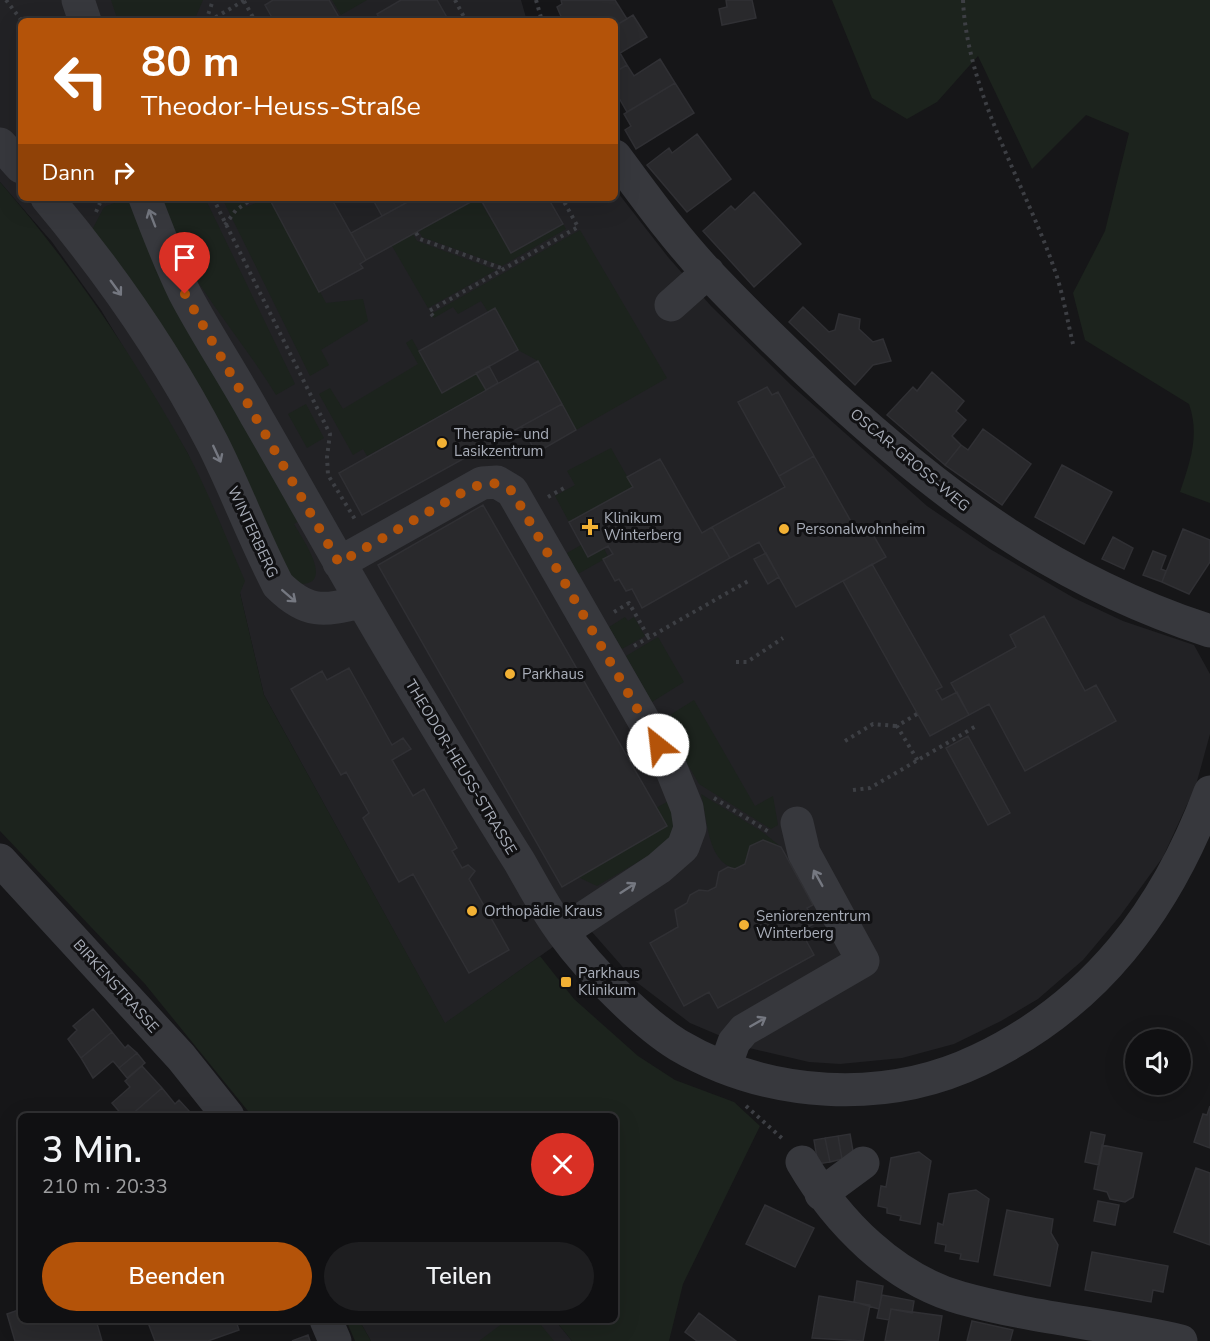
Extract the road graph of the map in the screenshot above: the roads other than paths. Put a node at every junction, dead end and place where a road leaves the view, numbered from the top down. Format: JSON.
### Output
{"nodes":[{"id":1,"x":78,"y":0,"type":"edge"},
{"id":2,"x":84,"y":18,"type":"edge"},
{"id":3,"x":0,"y":144,"type":"edge"},
{"id":4,"x":618,"y":160,"type":"edge"},
{"id":5,"x":18,"y":164,"type":"edge"},
{"id":6,"x":50,"y":201,"type":"edge"},
{"id":7,"x":146,"y":201,"type":"edge"},
{"id":8,"x":708,"y":272,"type":"junction"},
{"id":9,"x":671,"y":305,"type":"dead end"},
{"id":10,"x":339,"y":563,"type":"junction"},
{"id":11,"x":361,"y":602,"type":"junction"},
{"id":12,"x":1210,"y":631,"type":"edge"},
{"id":13,"x":1210,"y":792,"type":"edge"},
{"id":14,"x":801,"y":838,"type":"road end"},
{"id":15,"x":0,"y":860,"type":"edge"},
{"id":16,"x":562,"y":932,"type":"junction"},
{"id":17,"x":725,"y":1067,"type":"junction"},
{"id":18,"x":226,"y":1113,"type":"edge"},
{"id":19,"x":797,"y":1155,"type":"road end"},
{"id":20,"x":863,"y":1163,"type":"dead end"},
{"id":21,"x":821,"y":1194,"type":"junction"},
{"id":22,"x":327,"y":1323,"type":"edge"},
{"id":23,"x":335,"y":1341,"type":"edge"},
{"id":24,"x":1181,"y":1341,"type":"edge"}],
"edges":[{"from":1,"to":2,"type":"street"},
{"from":3,"to":5,"type":"street"},
{"from":4,"to":8,"type":"street","name":"OSCAR-GROSS-WEG"},
{"from":6,"to":11,"type":"street","name":"WINTERBERG","one_way":true},
{"from":10,"to":7,"type":"street","one_way":true},
{"from":8,"to":9,"type":"street"},
{"from":8,"to":12,"type":"street","name":"OSCAR-GROSS-WEG"},
{"from":10,"to":11,"type":"street"},
{"from":16,"to":10,"type":"street","one_way":true},
{"from":11,"to":16,"type":"street","name":"THEODOR-HEUSS-STRASSE"},
{"from":13,"to":17,"type":"street","name":"THEODOR-HEUSS-STRASSE"},
{"from":17,"to":14,"type":"street","one_way":true},
{"from":15,"to":18,"type":"street","name":"BIRKENSTRASSE"},
{"from":16,"to":17,"type":"street","name":"THEODOR-HEUSS-STRASSE"},
{"from":19,"to":21,"type":"street"},
{"from":20,"to":21,"type":"street"},
{"from":21,"to":24,"type":"street"},
{"from":22,"to":23,"type":"street"}]}
